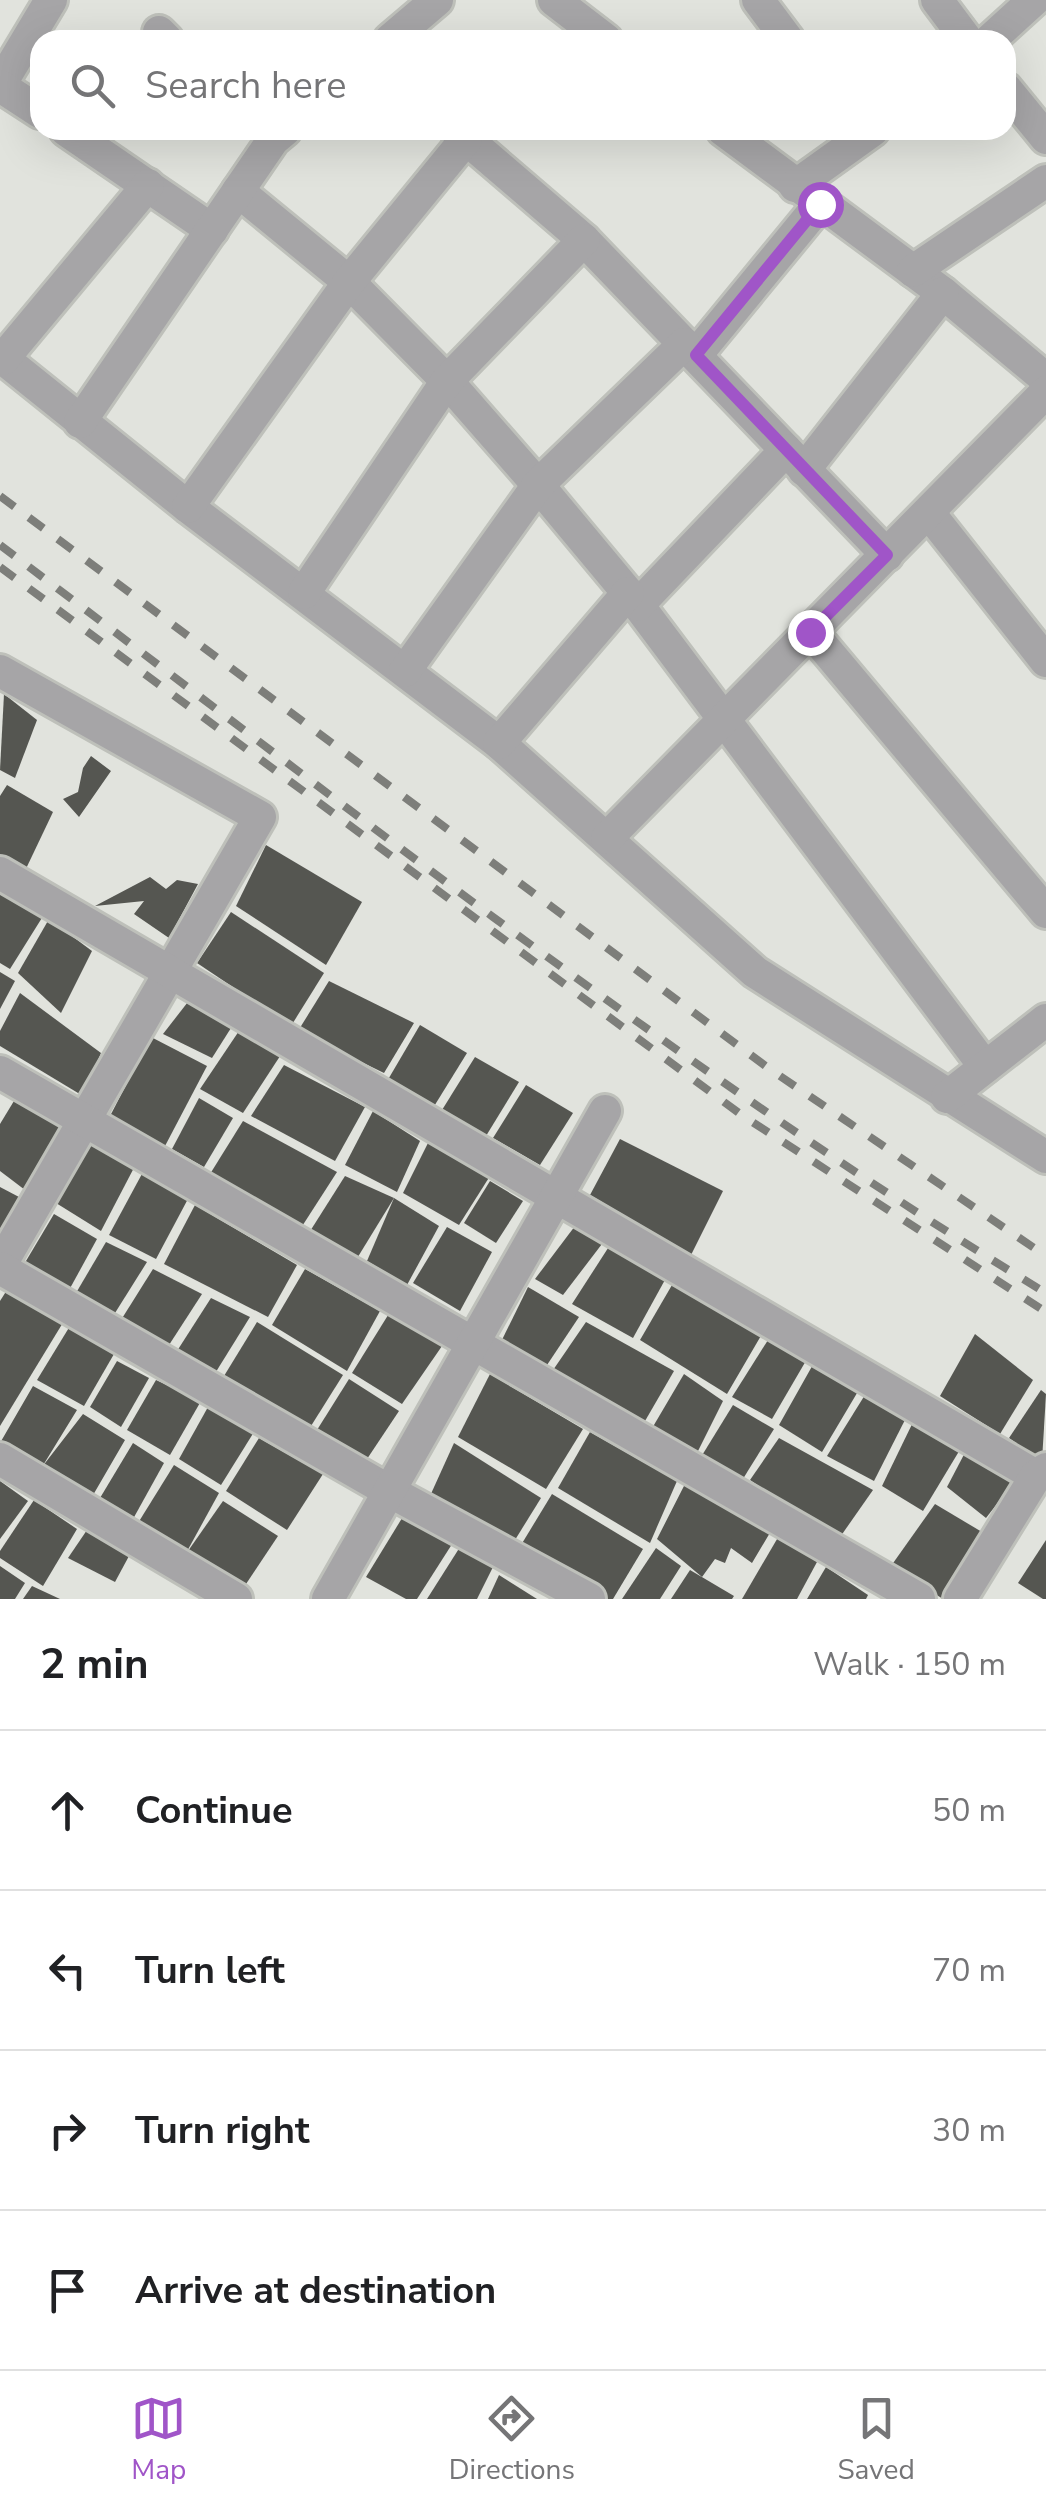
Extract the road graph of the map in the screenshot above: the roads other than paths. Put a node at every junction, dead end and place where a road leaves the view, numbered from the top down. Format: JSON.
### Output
{"nodes":[{"id":1,"x":51,"y":0,"type":"edge"},
{"id":2,"x":437,"y":0,"type":"edge"},
{"id":3,"x":554,"y":0,"type":"edge"},
{"id":4,"x":758,"y":0,"type":"edge"},
{"id":5,"x":938,"y":0,"type":"edge"},
{"id":6,"x":1034,"y":0,"type":"edge"},
{"id":7,"x":33,"y":30,"type":"edge"},
{"id":8,"x":402,"y":30,"type":"edge"},
{"id":9,"x":593,"y":30,"type":"edge"},
{"id":10,"x":780,"y":30,"type":"edge"},
{"id":11,"x":960,"y":30,"type":"edge"},
{"id":12,"x":1001,"y":30,"type":"edge"},
{"id":13,"x":30,"y":35,"type":"edge"},
{"id":14,"x":0,"y":85,"type":"edge"},
{"id":15,"x":1016,"y":101,"type":"edge"},
{"id":16,"x":30,"y":105,"type":"edge"},
{"id":17,"x":1046,"y":138,"type":"edge"},
{"id":18,"x":81,"y":140,"type":"edge"},
{"id":19,"x":270,"y":140,"type":"edge"},
{"id":20,"x":456,"y":140,"type":"edge"},
{"id":21,"x":468,"y":140,"type":"edge"},
{"id":22,"x":735,"y":140,"type":"edge"},
{"id":23,"x":857,"y":140,"type":"edge"},
{"id":24,"x":1046,"y":181,"type":"edge"},
{"id":25,"x":148,"y":185,"type":"junction"},
{"id":26,"x":238,"y":191,"type":"junction"},
{"id":27,"x":808,"y":195,"type":"junction"},
{"id":28,"x":212,"y":230,"type":"junction"},
{"id":29,"x":584,"y":240,"type":"junction"},
{"id":30,"x":913,"y":271,"type":"junction"},
{"id":31,"x":349,"y":282,"type":"junction"},
{"id":32,"x":943,"y":294,"type":"junction"},
{"id":33,"x":690,"y":350,"type":"junction"},
{"id":34,"x":1,"y":358,"type":"edge"},
{"id":35,"x":1046,"y":379,"type":"edge"},
{"id":36,"x":447,"y":382,"type":"junction"},
{"id":37,"x":1046,"y":392,"type":"edge"},
{"id":38,"x":80,"y":422,"type":"junction"},
{"id":39,"x":795,"y":460,"type":"junction"},
{"id":40,"x":538,"y":486,"type":"junction"},
{"id":41,"x":188,"y":507,"type":"junction"},
{"id":42,"x":929,"y":514,"type":"junction"},
{"id":43,"x":887,"y":555,"type":"junction"},
{"id":44,"x":304,"y":592,"type":"junction"},
{"id":45,"x":633,"y":599,"type":"junction"},
{"id":46,"x":810,"y":632,"type":"junction"},
{"id":47,"x":1046,"y":661,"type":"edge"},
{"id":48,"x":0,"y":671,"type":"edge"},
{"id":49,"x":405,"y":671,"type":"junction"},
{"id":50,"x":722,"y":720,"type":"junction"},
{"id":51,"x":499,"y":743,"type":"junction"},
{"id":52,"x":607,"y":838,"type":"junction"},
{"id":53,"x":0,"y":873,"type":"edge"},
{"id":54,"x":1046,"y":912,"type":"edge"},
{"id":55,"x":173,"y":971,"type":"junction"},
{"id":56,"x":1046,"y":1020,"type":"edge"},
{"id":57,"x":986,"y":1067,"type":"junction"},
{"id":58,"x":0,"y":1072,"type":"edge"},
{"id":59,"x":948,"y":1097,"type":"junction"},
{"id":60,"x":605,"y":1110,"type":"dead end"},
{"id":61,"x":86,"y":1122,"type":"junction"},
{"id":62,"x":1046,"y":1158,"type":"edge"},
{"id":63,"x":556,"y":1197,"type":"junction"},
{"id":64,"x":0,"y":1267,"type":"edge"},
{"id":65,"x":472,"y":1345,"type":"junction"},
{"id":66,"x":0,"y":1460,"type":"edge"},
{"id":67,"x":1041,"y":1472,"type":"edge"},
{"id":68,"x":389,"y":1491,"type":"junction"},
{"id":69,"x":236,"y":1599,"type":"edge"},
{"id":70,"x":328,"y":1599,"type":"edge"},
{"id":71,"x":588,"y":1599,"type":"edge"},
{"id":72,"x":919,"y":1599,"type":"edge"},
{"id":73,"x":960,"y":1599,"type":"edge"}],
"edges":[{"from":1,"to":7,"type":"street"},
{"from":2,"to":8,"type":"street"},
{"from":3,"to":9,"type":"street"},
{"from":4,"to":10,"type":"street"},
{"from":5,"to":11,"type":"street"},
{"from":6,"to":12,"type":"street"},
{"from":13,"to":14,"type":"street"},
{"from":14,"to":16,"type":"street"},
{"from":15,"to":17,"type":"street"},
{"from":18,"to":25,"type":"street"},
{"from":19,"to":26,"type":"street"},
{"from":20,"to":31,"type":"street"},
{"from":21,"to":29,"type":"street"},
{"from":22,"to":27,"type":"street"},
{"from":23,"to":27,"type":"street"},
{"from":24,"to":30,"type":"street"},
{"from":25,"to":28,"type":"street"},
{"from":25,"to":34,"type":"street"},
{"from":26,"to":28,"type":"street"},
{"from":26,"to":31,"type":"street"},
{"from":27,"to":30,"type":"street"},
{"from":27,"to":33,"type":"street"},
{"from":28,"to":38,"type":"street"},
{"from":29,"to":33,"type":"street"},
{"from":29,"to":36,"type":"street"},
{"from":30,"to":32,"type":"street"},
{"from":31,"to":36,"type":"street"},
{"from":31,"to":41,"type":"street"},
{"from":32,"to":35,"type":"street"},
{"from":32,"to":39,"type":"street"},
{"from":33,"to":39,"type":"street"},
{"from":33,"to":40,"type":"street"},
{"from":34,"to":38,"type":"street"},
{"from":36,"to":40,"type":"street"},
{"from":36,"to":44,"type":"street"},
{"from":37,"to":42,"type":"street"},
{"from":38,"to":41,"type":"street"},
{"from":39,"to":43,"type":"street"},
{"from":39,"to":45,"type":"street"},
{"from":40,"to":45,"type":"street"},
{"from":40,"to":49,"type":"street"},
{"from":41,"to":44,"type":"street"},
{"from":42,"to":43,"type":"street"},
{"from":42,"to":47,"type":"street"},
{"from":43,"to":46,"type":"street"},
{"from":44,"to":49,"type":"street"},
{"from":45,"to":50,"type":"street"},
{"from":45,"to":51,"type":"street"},
{"from":46,"to":50,"type":"street"},
{"from":46,"to":54,"type":"street"},
{"from":48,"to":55,"type":"street"},
{"from":49,"to":51,"type":"street"},
{"from":50,"to":52,"type":"street"},
{"from":50,"to":57,"type":"street"},
{"from":51,"to":52,"type":"street"},
{"from":52,"to":59,"type":"street"},
{"from":53,"to":55,"type":"street"},
{"from":55,"to":61,"type":"street"},
{"from":55,"to":63,"type":"street"},
{"from":56,"to":57,"type":"street"},
{"from":57,"to":59,"type":"street"},
{"from":58,"to":61,"type":"street"},
{"from":59,"to":62,"type":"street"},
{"from":60,"to":63,"type":"street"},
{"from":61,"to":64,"type":"street"},
{"from":61,"to":65,"type":"street"},
{"from":63,"to":65,"type":"street"},
{"from":63,"to":67,"type":"street"},
{"from":64,"to":68,"type":"street"},
{"from":65,"to":68,"type":"street"},
{"from":65,"to":72,"type":"street"},
{"from":66,"to":69,"type":"street"},
{"from":67,"to":73,"type":"street"},
{"from":68,"to":70,"type":"street"},
{"from":68,"to":71,"type":"street"}]}
